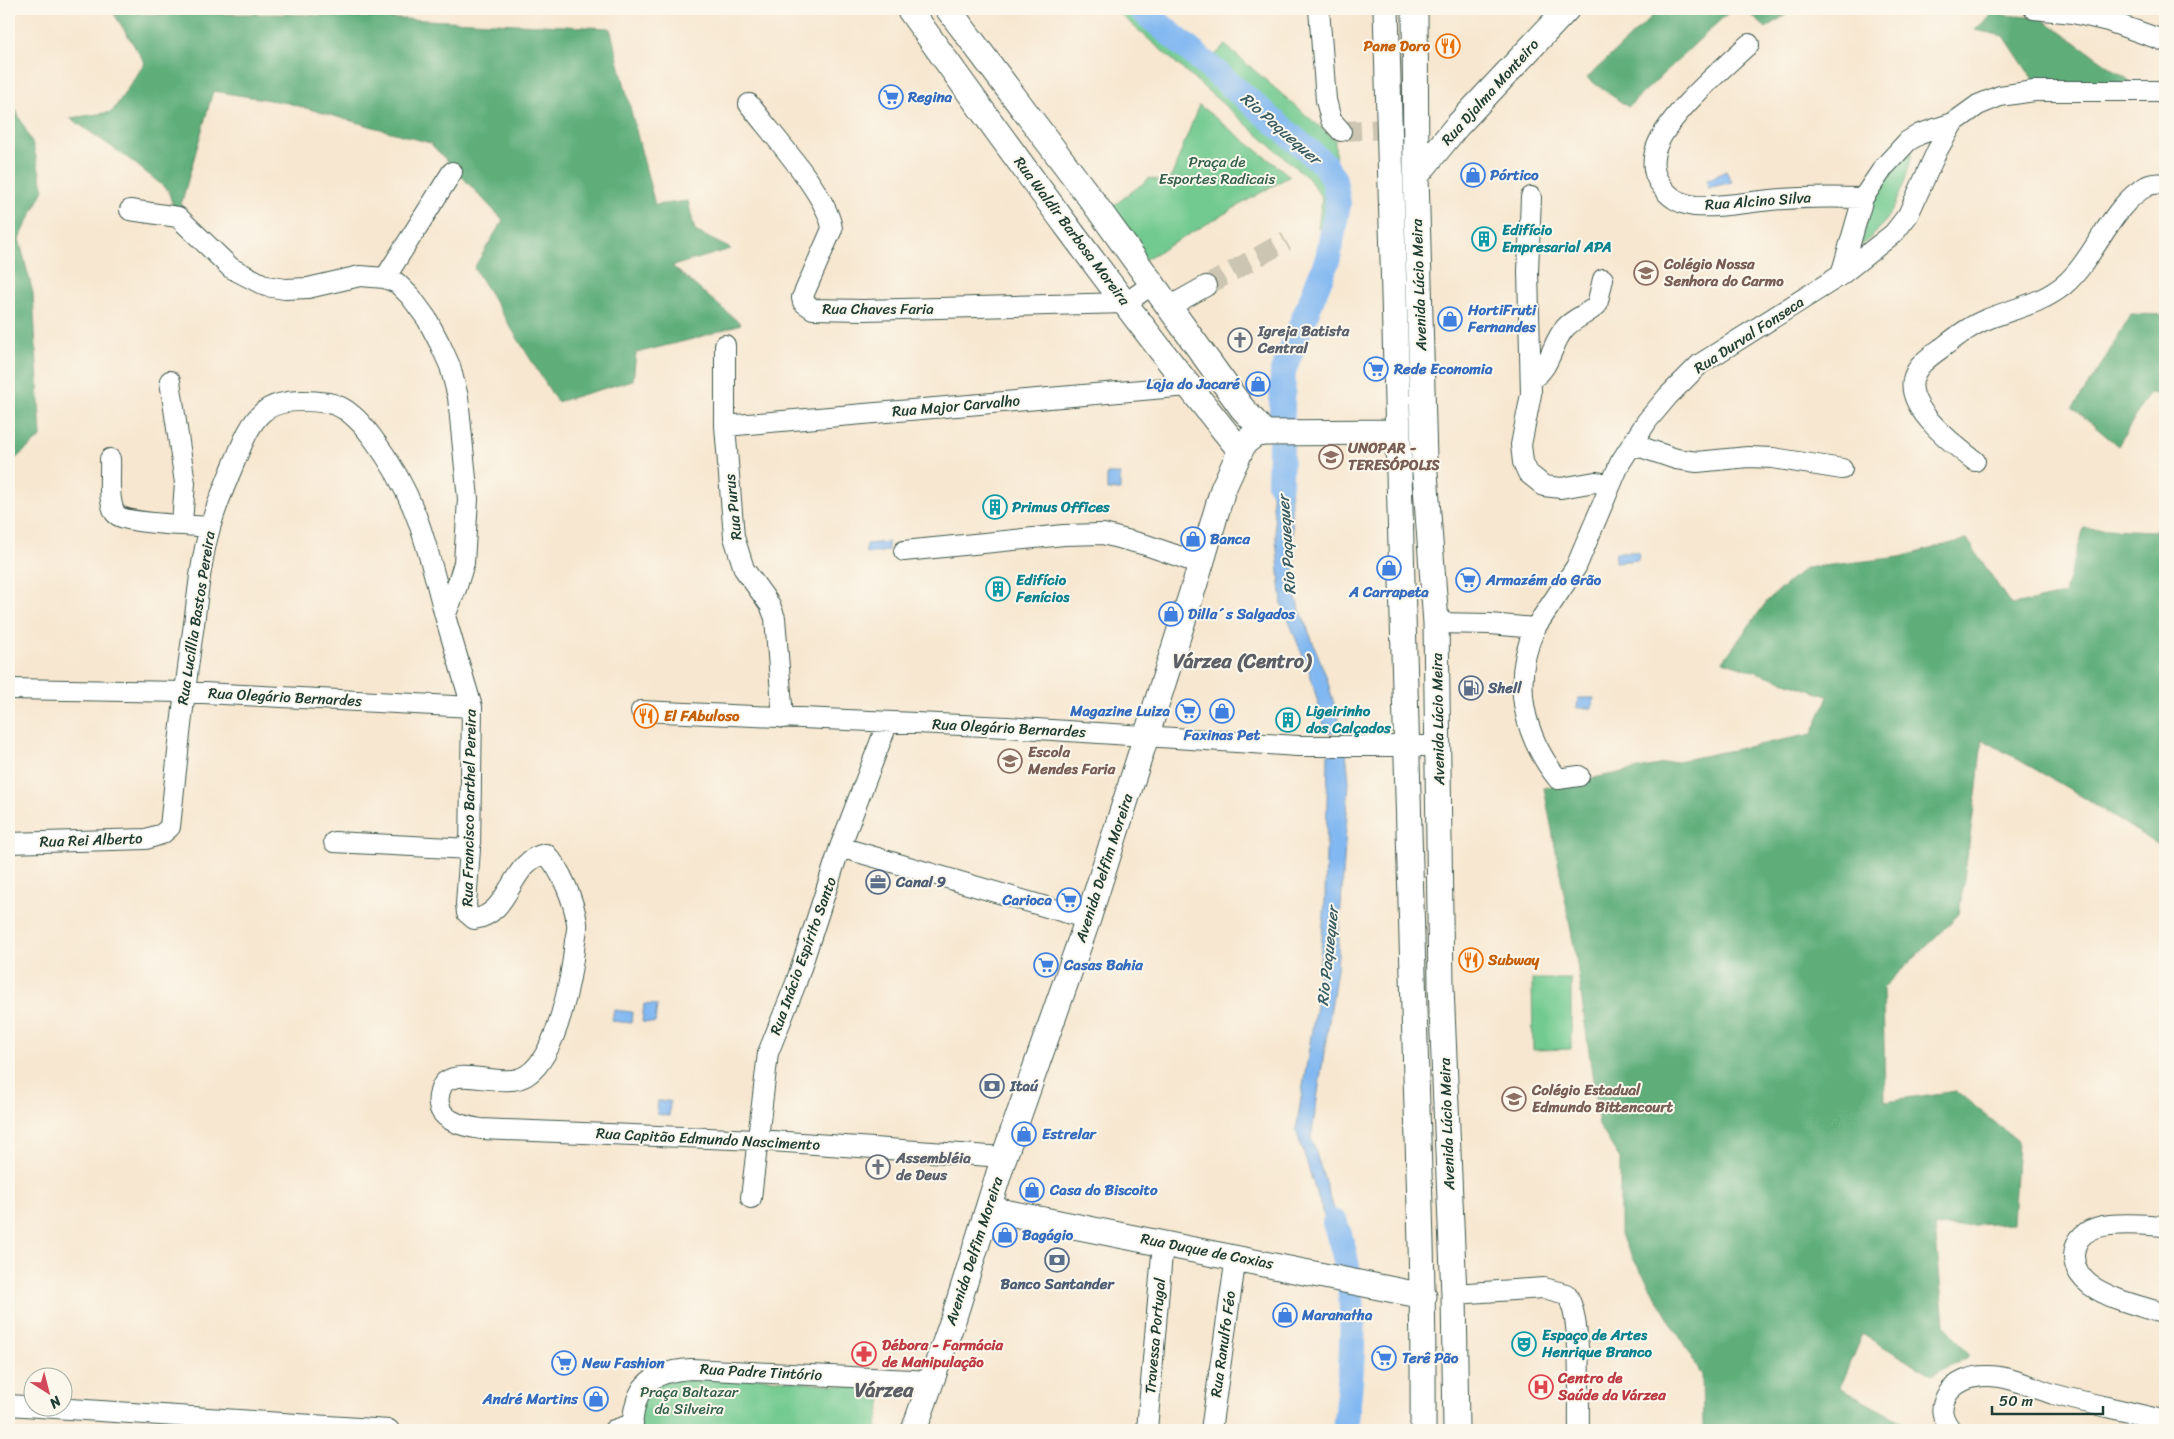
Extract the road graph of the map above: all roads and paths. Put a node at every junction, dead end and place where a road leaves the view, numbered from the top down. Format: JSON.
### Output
{"nodes":[{"id":1,"x":909,"y":9,"type":"edge"},
{"id":2,"x":948,"y":9,"type":"edge"},
{"id":3,"x":1319,"y":9,"type":"edge"},
{"id":4,"x":1386,"y":9,"type":"edge"},
{"id":5,"x":1415,"y":9,"type":"edge"},
{"id":6,"x":1567,"y":9,"type":"edge"},
{"id":7,"x":2034,"y":9,"type":"edge"},
{"id":8,"x":2165,"y":41,"type":"edge"},
{"id":9,"x":1749,"y":44,"type":"dead end"},
{"id":10,"x":2165,"y":91,"type":"edge"},
{"id":11,"x":749,"y":104,"type":"dead end"},
{"id":12,"x":1953,"y":123,"type":"junction"},
{"id":13,"x":1341,"y":131,"type":"dead end"},
{"id":14,"x":452,"y":172,"type":"dead end"},
{"id":15,"x":1416,"y":176,"type":"junction"},
{"id":16,"x":1073,"y":177,"type":"junction"},
{"id":17,"x":2165,"y":184,"type":"edge"},
{"id":18,"x":1045,"y":197,"type":"junction"},
{"id":19,"x":1531,"y":197,"type":"dead end"},
{"id":20,"x":1863,"y":198,"type":"junction"},
{"id":21,"x":130,"y":210,"type":"dead end"},
{"id":22,"x":1841,"y":275,"type":"junction"},
{"id":23,"x":385,"y":278,"type":"junction"},
{"id":24,"x":1603,"y":280,"type":"dead end"},
{"id":25,"x":1151,"y":285,"type":"junction"},
{"id":26,"x":1206,"y":286,"type":"tunnel mouth"},
{"id":27,"x":1126,"y":303,"type":"junction"},
{"id":28,"x":1167,"y":308,"type":"junction"},
{"id":29,"x":725,"y":345,"type":"dead end"},
{"id":30,"x":1531,"y":379,"type":"junction"},
{"id":31,"x":170,"y":381,"type":"dead end"},
{"id":32,"x":1188,"y":386,"type":"junction"},
{"id":33,"x":1242,"y":408,"type":"junction"},
{"id":34,"x":1219,"y":425,"type":"junction"},
{"id":35,"x":725,"y":426,"type":"junction"},
{"id":36,"x":1278,"y":432,"type":"junction"},
{"id":37,"x":1396,"y":432,"type":"junction"},
{"id":38,"x":1632,"y":444,"type":"junction"},
{"id":39,"x":1239,"y":449,"type":"junction"},
{"id":40,"x":110,"y":459,"type":"dead end"},
{"id":41,"x":1975,"y":461,"type":"dead end"},
{"id":42,"x":1842,"y":469,"type":"dead end"},
{"id":43,"x":1609,"y":484,"type":"junction"},
{"id":44,"x":182,"y":523,"type":"junction"},
{"id":45,"x":210,"y":527,"type":"junction"},
{"id":46,"x":904,"y":551,"type":"dead end"},
{"id":47,"x":1201,"y":564,"type":"junction"},
{"id":48,"x":445,"y":616,"type":"junction"},
{"id":49,"x":1436,"y":624,"type":"junction"},
{"id":50,"x":1535,"y":628,"type":"junction"},
{"id":51,"x":9,"y":689,"type":"edge"},
{"id":52,"x":184,"y":692,"type":"junction"},
{"id":53,"x":472,"y":707,"type":"junction"},
{"id":54,"x":641,"y":711,"type":"dead end"},
{"id":55,"x":783,"y":718,"type":"junction"},
{"id":56,"x":888,"y":722,"type":"junction"},
{"id":57,"x":1146,"y":737,"type":"junction"},
{"id":58,"x":1438,"y":746,"type":"junction"},
{"id":59,"x":1408,"y":747,"type":"junction"},
{"id":60,"x":1579,"y":776,"type":"dead end"},
{"id":61,"x":170,"y":827,"type":"joint"},
{"id":62,"x":334,"y":842,"type":"dead end"},
{"id":63,"x":9,"y":843,"type":"edge"},
{"id":64,"x":840,"y":847,"type":"junction"},
{"id":65,"x":470,"y":849,"type":"junction"},
{"id":66,"x":1088,"y":919,"type":"junction"},
{"id":67,"x":441,"y":1087,"type":"joint"},
{"id":68,"x":757,"y":1140,"type":"junction"},
{"id":69,"x":1004,"y":1157,"type":"junction"},
{"id":70,"x":752,"y":1198,"type":"dead end"},
{"id":71,"x":989,"y":1209,"type":"junction"},
{"id":72,"x":2165,"y":1226,"type":"edge"},
{"id":73,"x":1163,"y":1242,"type":"junction"},
{"id":74,"x":1236,"y":1257,"type":"junction"},
{"id":75,"x":1454,"y":1294,"type":"junction"},
{"id":76,"x":1424,"y":1296,"type":"junction"},
{"id":77,"x":2165,"y":1314,"type":"edge"},
{"id":78,"x":930,"y":1381,"type":"junction"},
{"id":79,"x":9,"y":1405,"type":"edge"},
{"id":80,"x":2165,"y":1421,"type":"edge"},
{"id":81,"x":1946,"y":1424,"type":"edge"},
{"id":82,"x":216,"y":1425,"type":"edge"},
{"id":83,"x":284,"y":1427,"type":"edge"},
{"id":84,"x":632,"y":1427,"type":"edge"},
{"id":85,"x":389,"y":1430,"type":"edge"},
{"id":86,"x":614,"y":1430,"type":"edge"},
{"id":87,"x":914,"y":1430,"type":"edge"},
{"id":88,"x":1147,"y":1430,"type":"edge"},
{"id":89,"x":1211,"y":1430,"type":"edge"},
{"id":90,"x":1423,"y":1430,"type":"edge"},
{"id":91,"x":1456,"y":1430,"type":"edge"},
{"id":92,"x":1579,"y":1430,"type":"edge"}],
"edges":[{"from":1,"to":18,"type":"main road","name":"Rua Waldir Barbosa Moreira"},
{"from":2,"to":16,"type":"main road","name":"Rua Waldir Barbosa Moreira"},
{"from":3,"to":13,"type":"street"},
{"from":4,"to":37,"type":"main road","name":"Avenida Lúcio Meira"},
{"from":5,"to":15,"type":"main road","name":"Avenida Lúcio Meira"},
{"from":6,"to":15,"type":"main road","name":"Rua Djalma Monteiro"},
{"from":7,"to":8,"type":"street"},
{"from":9,"to":20,"type":"street","name":"Rua Alcino Silva"},
{"from":10,"to":12,"type":"street","name":"Rua Durval Fonseca"},
{"from":11,"to":27,"type":"street","name":"Rua Chaves Faria"},
{"from":12,"to":20,"type":"street","name":"Rua Durval Fonseca"},
{"from":12,"to":22,"type":"street","name":"Rua Durval Fonseca"},
{"from":14,"to":23,"type":"street"},
{"from":15,"to":49,"type":"main road","name":"Avenida Lúcio Meira"},
{"from":16,"to":18,"type":"main road"},
{"from":16,"to":25,"type":"main road","name":"Rua Waldir Barbosa Moreira"},
{"from":17,"to":41,"type":"street"},
{"from":18,"to":27,"type":"main road","name":"Rua Waldir Barbosa Moreira"},
{"from":19,"to":30,"type":"street"},
{"from":20,"to":22,"type":"street","name":"Rua Durval Fonseca"},
{"from":21,"to":23,"type":"street"},
{"from":22,"to":38,"type":"street","name":"Rua Durval Fonseca"},
{"from":23,"to":48,"type":"street"},
{"from":24,"to":30,"type":"street"},
{"from":25,"to":27,"type":"street"},
{"from":25,"to":28,"type":"main road","name":"Rua Waldir Barbosa Moreira"},
{"from":26,"to":28,"type":"street"},
{"from":27,"to":32,"type":"main road","name":"Rua Waldir Barbosa Moreira"},
{"from":28,"to":33,"type":"main road","name":"Rua Waldir Barbosa Moreira"},
{"from":29,"to":35,"type":"street","name":"Rua Purus"},
{"from":30,"to":43,"type":"street"},
{"from":31,"to":44,"type":"street"},
{"from":32,"to":34,"type":"main road","name":"Rua Waldir Barbosa Moreira"},
{"from":32,"to":35,"type":"street","name":"Rua Major Carvalho"},
{"from":33,"to":34,"type":"main road"},
{"from":33,"to":36,"type":"main road","name":"Rua Waldir Barbosa Moreira"},
{"from":34,"to":36,"type":"street"},
{"from":34,"to":39,"type":"main road","name":"Rua Waldir Barbosa Moreira"},
{"from":35,"to":55,"type":"street","name":"Rua Purus"},
{"from":36,"to":37,"type":"main road"},
{"from":36,"to":39,"type":"main road"},
{"from":37,"to":59,"type":"main road","name":"Avenida Lúcio Meira"},
{"from":38,"to":42,"type":"street"},
{"from":38,"to":43,"type":"street","name":"Rua Durval Fonseca"},
{"from":39,"to":47,"type":"main road","name":"Avenida Delfim Moreira"},
{"from":40,"to":44,"type":"street"},
{"from":43,"to":50,"type":"street","name":"Rua Durval Fonseca"},
{"from":44,"to":45,"type":"street"},
{"from":45,"to":48,"type":"street","name":"Rua Lucíllia Bastos Pereira"},
{"from":45,"to":52,"type":"street","name":"Rua Lucíllia Bastos Pereira"},
{"from":46,"to":47,"type":"street"},
{"from":47,"to":57,"type":"main road","name":"Avenida Delfim Moreira"},
{"from":48,"to":53,"type":"street","name":"Rua Francisco Barthel Pereira"},
{"from":49,"to":50,"type":"street"},
{"from":49,"to":58,"type":"main road","name":"Avenida Lúcio Meira"},
{"from":50,"to":60,"type":"street","name":"Rua Durval Fonseca"},
{"from":51,"to":52,"type":"street","name":"Rua Olegário Bernardes"},
{"from":52,"to":53,"type":"street","name":"Rua Olegário Bernardes"},
{"from":52,"to":61,"type":"street","name":"Rua Lucíllia Bastos Pereira"},
{"from":53,"to":65,"type":"street","name":"Rua Francisco Barthel Pereira"},
{"from":54,"to":55,"type":"street","name":"Rua Olegário Bernardes"},
{"from":55,"to":56,"type":"street","name":"Rua Olegário Bernardes"},
{"from":56,"to":57,"type":"street","name":"Rua Olegário Bernardes"},
{"from":56,"to":64,"type":"street","name":"Rua Inácio Espírito Santo"},
{"from":57,"to":59,"type":"street","name":"Rua Olegário Bernardes"},
{"from":57,"to":66,"type":"main road","name":"Avenida Delfim Moreira"},
{"from":58,"to":59,"type":"street","name":"Rua Olegário Bernardes"},
{"from":58,"to":75,"type":"main road","name":"Avenida Lúcio Meira"},
{"from":59,"to":76,"type":"main road","name":"Avenida Lúcio Meira"},
{"from":61,"to":63,"type":"street","name":"Rua Rei Alberto"},
{"from":62,"to":65,"type":"street"},
{"from":64,"to":66,"type":"street"},
{"from":64,"to":68,"type":"street","name":"Rua Inácio Espírito Santo"},
{"from":65,"to":67,"type":"street","name":"Rua Francisco Barthel Pereira"},
{"from":66,"to":69,"type":"main road","name":"Avenida Delfim Moreira"},
{"from":67,"to":68,"type":"street","name":"Rua Capitão Edmundo Nascimento"},
{"from":68,"to":69,"type":"street","name":"Rua Capitão Edmundo Nascimento"},
{"from":68,"to":70,"type":"street","name":"Rua Inácio Espírito Santo"},
{"from":69,"to":71,"type":"main road","name":"Avenida Delfim Moreira"},
{"from":71,"to":73,"type":"main road","name":"Rua Duque de Caxias"},
{"from":71,"to":78,"type":"main road","name":"Avenida Delfim Moreira"},
{"from":72,"to":77,"type":"street"},
{"from":73,"to":74,"type":"main road","name":"Rua Duque de Caxias"},
{"from":73,"to":88,"type":"street","name":"Travessa Portugal"},
{"from":74,"to":76,"type":"main road","name":"Rua Duque de Caxias"},
{"from":74,"to":89,"type":"street","name":"Rua Ranulfo Féo"},
{"from":75,"to":91,"type":"main road","name":"Avenida Lúcio Meira"},
{"from":75,"to":92,"type":"street"},
{"from":76,"to":90,"type":"main road","name":"Avenida Lúcio Meira"},
{"from":78,"to":84,"type":"street","name":"Rua Padre Tintório"},
{"from":78,"to":87,"type":"main road","name":"Avenida Delfim Moreira"},
{"from":79,"to":82,"type":"street"},
{"from":80,"to":81,"type":"street"},
{"from":82,"to":83,"type":"street"},
{"from":83,"to":85,"type":"street"},
{"from":84,"to":86,"type":"street"}]}
